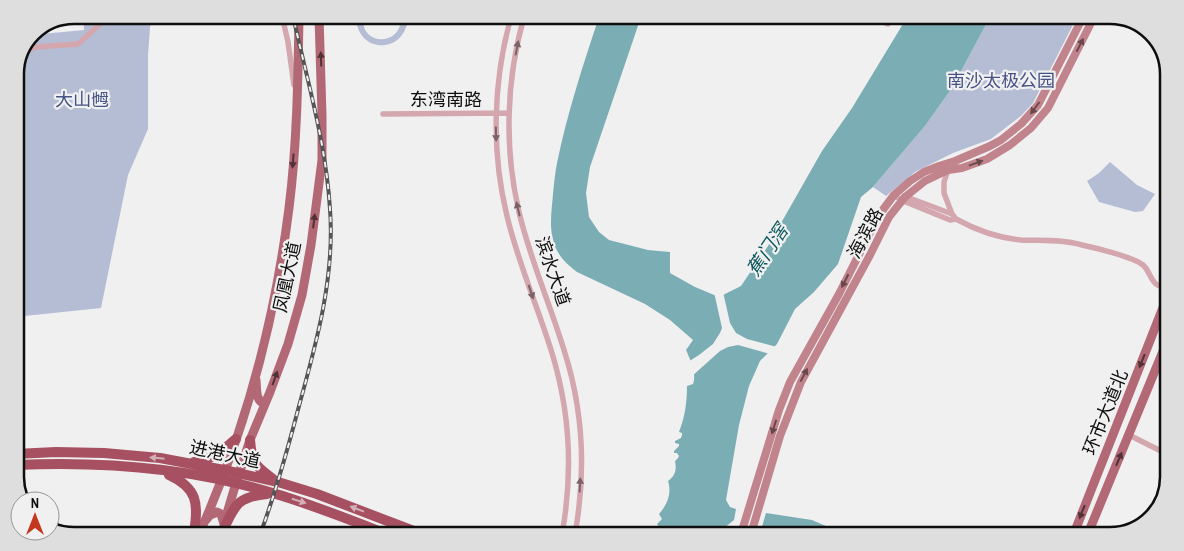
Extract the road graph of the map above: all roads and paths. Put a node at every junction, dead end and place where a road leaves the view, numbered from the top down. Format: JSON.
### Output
{"nodes":[{"id":1,"x":102,"y":24,"type":"edge"},
{"id":2,"x":284,"y":24,"type":"edge"},
{"id":3,"x":299,"y":24,"type":"edge"},
{"id":4,"x":319,"y":24,"type":"edge"},
{"id":5,"x":509,"y":24,"type":"edge"},
{"id":6,"x":523,"y":24,"type":"edge"},
{"id":7,"x":1079,"y":24,"type":"edge"},
{"id":8,"x":1091,"y":24,"type":"edge"},
{"id":9,"x":32,"y":47,"type":"edge"},
{"id":10,"x":35,"y":47,"type":"junction"},
{"id":11,"x":30,"y":49,"type":"edge"},
{"id":12,"x":296,"y":112,"type":"junction"},
{"id":13,"x":509,"y":113,"type":"junction"},
{"id":14,"x":383,"y":114,"type":"dead end"},
{"id":15,"x":496,"y":114,"type":"junction"},
{"id":16,"x":948,"y":170,"type":"junction"},
{"id":17,"x":895,"y":193,"type":"junction"},
{"id":18,"x":903,"y":199,"type":"junction"},
{"id":19,"x":954,"y":216,"type":"junction"},
{"id":20,"x":1160,"y":285,"type":"edge"},
{"id":21,"x":1160,"y":315,"type":"edge"},
{"id":22,"x":1160,"y":359,"type":"edge"},
{"id":23,"x":256,"y":372,"type":"junction"},
{"id":24,"x":266,"y":404,"type":"junction"},
{"id":25,"x":1129,"y":434,"type":"junction"},
{"id":26,"x":236,"y":438,"type":"junction"},
{"id":27,"x":250,"y":440,"type":"junction"},
{"id":28,"x":1160,"y":450,"type":"edge"},
{"id":29,"x":24,"y":454,"type":"edge"},
{"id":30,"x":178,"y":461,"type":"junction"},
{"id":31,"x":189,"y":463,"type":"junction"},
{"id":32,"x":24,"y":466,"type":"edge"},
{"id":33,"x":159,"y":470,"type":"junction"},
{"id":34,"x":176,"y":473,"type":"junction"},
{"id":35,"x":223,"y":475,"type":"junction"},
{"id":36,"x":237,"y":478,"type":"junction"},
{"id":37,"x":278,"y":482,"type":"junction"},
{"id":38,"x":275,"y":493,"type":"junction"},
{"id":39,"x":204,"y":522,"type":"junction"},
{"id":40,"x":195,"y":527,"type":"edge"},
{"id":41,"x":202,"y":527,"type":"edge"},
{"id":42,"x":222,"y":527,"type":"edge"},
{"id":43,"x":223,"y":527,"type":"edge"},
{"id":44,"x":224,"y":527,"type":"edge"},
{"id":45,"x":363,"y":527,"type":"edge"},
{"id":46,"x":403,"y":527,"type":"edge"},
{"id":47,"x":563,"y":527,"type":"edge"},
{"id":48,"x":576,"y":527,"type":"edge"},
{"id":49,"x":743,"y":527,"type":"edge"},
{"id":50,"x":753,"y":527,"type":"edge"},
{"id":51,"x":1077,"y":527,"type":"edge"},
{"id":52,"x":1091,"y":527,"type":"edge"}],
"edges":[{"from":1,"to":10,"type":"street"},
{"from":2,"to":12,"type":"street","name":"凤凰大道"},
{"from":3,"to":12,"type":"main road","name":"凤凰大道"},
{"from":24,"to":4,"type":"main road","name":"凤凰大道","one_way":true},
{"from":5,"to":15,"type":"street","name":"滨水大道"},
{"from":13,"to":6,"type":"street","name":"滨水大道","one_way":true},
{"from":7,"to":17,"type":"street","name":"海滨路","one_way":true},
{"from":16,"to":8,"type":"street","name":"海滨路","one_way":true},
{"from":9,"to":10,"type":"street"},
{"from":10,"to":11,"type":"street"},
{"from":12,"to":23,"type":"main road","name":"凤凰大道","one_way":true},
{"from":13,"to":15,"type":"street","name":"东湾南路"},
{"from":48,"to":13,"type":"street","name":"滨水大道","one_way":true},
{"from":14,"to":15,"type":"street","name":"东湾南路"},
{"from":15,"to":47,"type":"street","name":"滨水大道","one_way":true},
{"from":16,"to":18,"type":"street","name":"海滨路"},
{"from":16,"to":19,"type":"street"},
{"from":17,"to":18,"type":"street"},
{"from":17,"to":49,"type":"street","name":"海滨路","one_way":true},
{"from":18,"to":19,"type":"street"},
{"from":50,"to":18,"type":"street","name":"海滨路","one_way":true},
{"from":19,"to":20,"type":"street"},
{"from":21,"to":51,"type":"main road","name":"环市大道北","one_way":true},
{"from":22,"to":25,"type":"main road","name":"环市大道北"},
{"from":23,"to":24,"type":"main road"},
{"from":23,"to":26,"type":"main road","name":"凤凰大道"},
{"from":24,"to":27,"type":"main road","name":"凤凰大道"},
{"from":25,"to":28,"type":"street"},
{"from":52,"to":25,"type":"main road","name":"环市大道北","one_way":true},
{"from":26,"to":31,"type":"highway"},
{"from":26,"to":35,"type":"main road","name":"凤凰大道"},
{"from":27,"to":36,"type":"main road","name":"凤凰大道"},
{"from":27,"to":37,"type":"highway"},
{"from":30,"to":29,"type":"highway","name":"进港大道","one_way":true},
{"from":30,"to":31,"type":"highway","name":"进港大道"},
{"from":30,"to":34,"type":"highway"},
{"from":31,"to":35,"type":"highway","name":"进港大道"},
{"from":32,"to":33,"type":"highway","name":"进港大道"},
{"from":33,"to":34,"type":"highway","name":"进港大道"},
{"from":33,"to":40,"type":"highway"},
{"from":34,"to":35,"type":"highway","name":"进港大道"},
{"from":35,"to":36,"type":"highway","name":"进港大道"},
{"from":35,"to":39,"type":"main road","name":"凤凰大道"},
{"from":36,"to":37,"type":"highway","name":"进港大道"},
{"from":36,"to":38,"type":"highway","name":"进港大道"},
{"from":36,"to":43,"type":"main road","name":"凤凰大道"},
{"from":46,"to":37,"type":"highway","name":"进港大道","one_way":true},
{"from":38,"to":44,"type":"highway"},
{"from":38,"to":45,"type":"highway","name":"进港大道","one_way":true},
{"from":39,"to":41,"type":"main road","name":"凤凰大道"},
{"from":39,"to":42,"type":"main road"}]}
